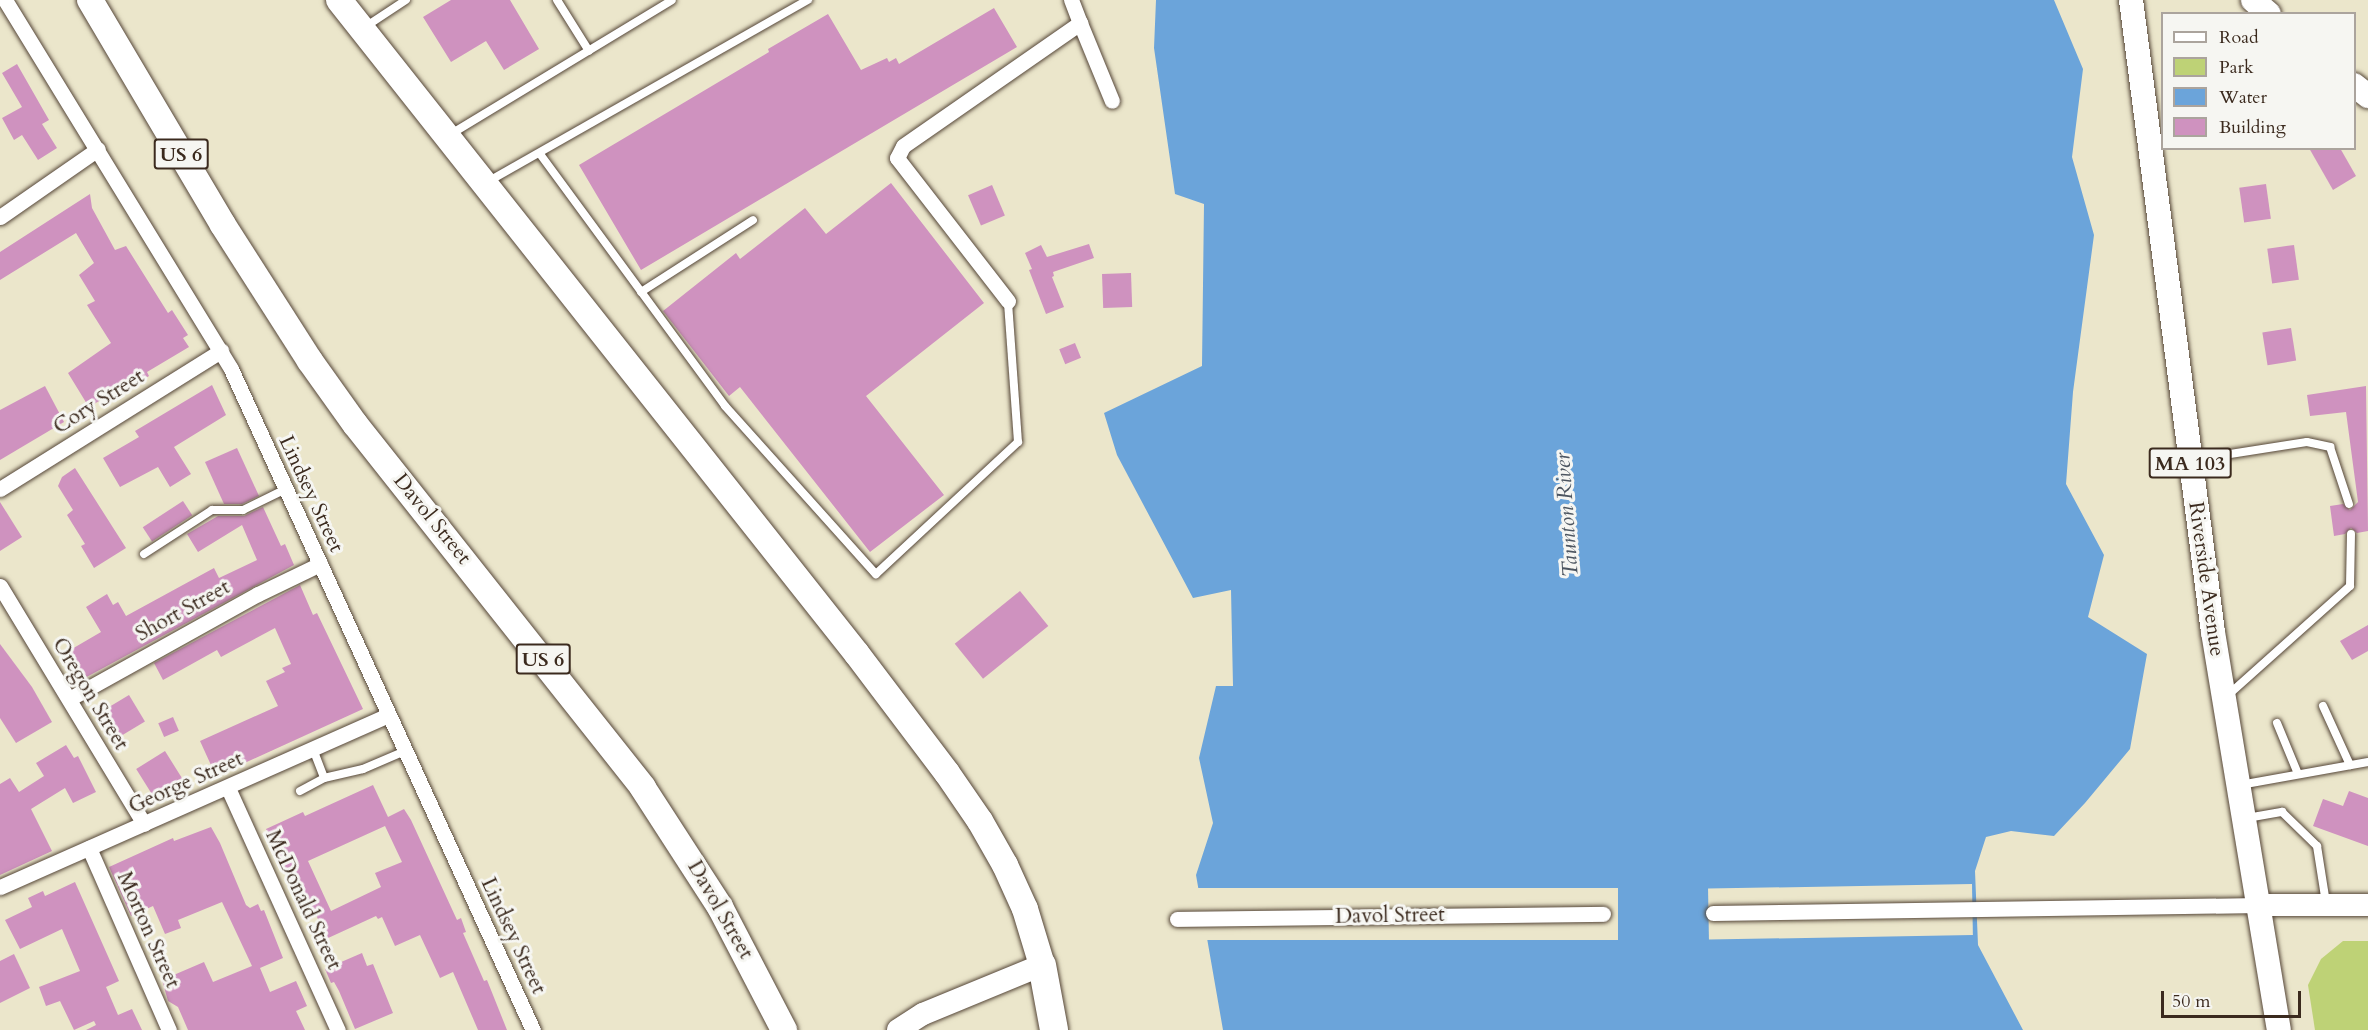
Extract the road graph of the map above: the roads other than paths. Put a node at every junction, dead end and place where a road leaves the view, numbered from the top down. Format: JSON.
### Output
{"nodes":[{"id":1,"x":5,"y":0,"type":"edge"},
{"id":2,"x":90,"y":0,"type":"edge"},
{"id":3,"x":339,"y":0,"type":"edge"},
{"id":4,"x":406,"y":0,"type":"edge"},
{"id":5,"x":557,"y":0,"type":"edge"},
{"id":6,"x":808,"y":0,"type":"edge"},
{"id":7,"x":1071,"y":0,"type":"edge"},
{"id":8,"x":2253,"y":0,"type":"edge"},
{"id":9,"x":669,"y":1,"type":"edge"},
{"id":10,"x":2134,"y":6,"type":"edge"},
{"id":11,"x":2267,"y":12,"type":"edge"},
{"id":12,"x":1080,"y":23,"type":"junction"},
{"id":13,"x":362,"y":30,"type":"junction"},
{"id":14,"x":589,"y":51,"type":"junction"},
{"id":15,"x":2356,"y":86,"type":"edge"},
{"id":16,"x":2368,"y":96,"type":"edge"},
{"id":17,"x":1112,"y":101,"type":"dead end"},
{"id":18,"x":447,"y":136,"type":"junction"},
{"id":19,"x":98,"y":148,"type":"junction"},
{"id":20,"x":540,"y":154,"type":"junction"},
{"id":21,"x":485,"y":183,"type":"junction"},
{"id":22,"x":0,"y":218,"type":"edge"},
{"id":23,"x":753,"y":220,"type":"dead end"},
{"id":24,"x":641,"y":292,"type":"junction"},
{"id":25,"x":1008,"y":301,"type":"joint"},
{"id":26,"x":221,"y":351,"type":"junction"},
{"id":27,"x":2190,"y":460,"type":"junction"},
{"id":28,"x":0,"y":489,"type":"edge"},
{"id":29,"x":286,"y":489,"type":"junction"},
{"id":30,"x":2349,"y":504,"type":"dead end"},
{"id":31,"x":2351,"y":534,"type":"dead end"},
{"id":32,"x":144,"y":554,"type":"dead end"},
{"id":33,"x":320,"y":564,"type":"junction"},
{"id":34,"x":0,"y":586,"type":"edge"},
{"id":35,"x":69,"y":699,"type":"junction"},
{"id":36,"x":2224,"y":699,"type":"junction"},
{"id":37,"x":2324,"y":706,"type":"dead end"},
{"id":38,"x":388,"y":715,"type":"junction"},
{"id":39,"x":2277,"y":723,"type":"dead end"},
{"id":40,"x":313,"y":749,"type":"junction"},
{"id":41,"x":405,"y":751,"type":"junction"},
{"id":42,"x":2368,"y":762,"type":"edge"},
{"id":43,"x":2350,"y":765,"type":"junction"},
{"id":44,"x":2298,"y":774,"type":"junction"},
{"id":45,"x":324,"y":778,"type":"junction"},
{"id":46,"x":2239,"y":785,"type":"junction"},
{"id":47,"x":228,"y":788,"type":"junction"},
{"id":48,"x":300,"y":791,"type":"dead end"},
{"id":49,"x":2244,"y":818,"type":"junction"},
{"id":50,"x":144,"y":824,"type":"junction"},
{"id":51,"x":89,"y":848,"type":"junction"},
{"id":52,"x":0,"y":887,"type":"edge"},
{"id":53,"x":2327,"y":904,"type":"junction"},
{"id":54,"x":2260,"y":905,"type":"junction"},
{"id":55,"x":2368,"y":905,"type":"edge"},
{"id":56,"x":1713,"y":913,"type":"dead end"},
{"id":57,"x":1603,"y":914,"type":"dead end"},
{"id":58,"x":1177,"y":919,"type":"dead end"},
{"id":59,"x":1042,"y":965,"type":"junction"},
{"id":60,"x":169,"y":1030,"type":"edge"},
{"id":61,"x":338,"y":1030,"type":"edge"},
{"id":62,"x":533,"y":1030,"type":"edge"},
{"id":63,"x":784,"y":1030,"type":"edge"},
{"id":64,"x":898,"y":1030,"type":"edge"},
{"id":65,"x":1054,"y":1030,"type":"edge"},
{"id":66,"x":2279,"y":1030,"type":"edge"}],
"edges":[{"from":1,"to":19,"type":"street","name":"Lindsey Street"},
{"from":2,"to":63,"type":"highway","name":"Davol Street","number":"US 6"},
{"from":3,"to":13,"type":"highway"},
{"from":4,"to":13,"type":"lane"},
{"from":5,"to":14,"type":"lane"},
{"from":6,"to":20,"type":"lane"},
{"from":7,"to":12,"type":"street"},
{"from":8,"to":11,"type":"main road"},
{"from":9,"to":14,"type":"lane"},
{"from":10,"to":27,"type":"main road","name":"Riverside Avenue","number":"MA 103"},
{"from":12,"to":17,"type":"street"},
{"from":12,"to":25,"type":"street"},
{"from":13,"to":18,"type":"highway"},
{"from":14,"to":18,"type":"lane"},
{"from":15,"to":16,"type":"main road"},
{"from":18,"to":21,"type":"highway"},
{"from":19,"to":22,"type":"street"},
{"from":19,"to":26,"type":"street","name":"Lindsey Street"},
{"from":20,"to":21,"type":"lane"},
{"from":20,"to":24,"type":"lane"},
{"from":21,"to":59,"type":"highway"},
{"from":23,"to":24,"type":"lane"},
{"from":24,"to":25,"type":"lane"},
{"from":26,"to":28,"type":"street","name":"Cory Street"},
{"from":26,"to":29,"type":"street","name":"Lindsey Street"},
{"from":27,"to":30,"type":"lane"},
{"from":27,"to":36,"type":"main road","name":"Riverside Avenue","number":"MA 103"},
{"from":29,"to":32,"type":"lane"},
{"from":29,"to":33,"type":"street","name":"Lindsey Street"},
{"from":31,"to":36,"type":"lane"},
{"from":33,"to":35,"type":"street","name":"Short Street"},
{"from":33,"to":38,"type":"street","name":"Lindsey Street"},
{"from":34,"to":35,"type":"street","name":"Oregon Street"},
{"from":35,"to":50,"type":"street","name":"Oregon Street"},
{"from":36,"to":46,"type":"main road","name":"Riverside Avenue","number":"MA 103"},
{"from":37,"to":43,"type":"lane"},
{"from":38,"to":40,"type":"street","name":"George Street"},
{"from":38,"to":41,"type":"street","name":"Lindsey Street"},
{"from":39,"to":44,"type":"lane"},
{"from":40,"to":45,"type":"lane"},
{"from":40,"to":47,"type":"street","name":"George Street"},
{"from":41,"to":45,"type":"lane"},
{"from":41,"to":62,"type":"street","name":"Lindsey Street"},
{"from":42,"to":43,"type":"lane"},
{"from":43,"to":44,"type":"lane"},
{"from":44,"to":46,"type":"lane"},
{"from":45,"to":48,"type":"lane"},
{"from":46,"to":49,"type":"main road","name":"Riverside Avenue","number":"MA 103"},
{"from":47,"to":50,"type":"street","name":"George Street"},
{"from":47,"to":61,"type":"street","name":"McDonald Street"},
{"from":49,"to":53,"type":"lane"},
{"from":49,"to":54,"type":"main road","name":"Riverside Avenue","number":"MA 103"},
{"from":50,"to":51,"type":"street","name":"George Street"},
{"from":51,"to":52,"type":"street","name":"George Street"},
{"from":51,"to":60,"type":"street","name":"Morton Street"},
{"from":53,"to":54,"type":"main road"},
{"from":53,"to":55,"type":"main road"},
{"from":54,"to":56,"type":"street"},
{"from":54,"to":66,"type":"main road","name":"Riverside Avenue","number":"MA 103"},
{"from":57,"to":58,"type":"street","name":"Davol Street"},
{"from":59,"to":64,"type":"main road"},
{"from":59,"to":65,"type":"highway"}]}
